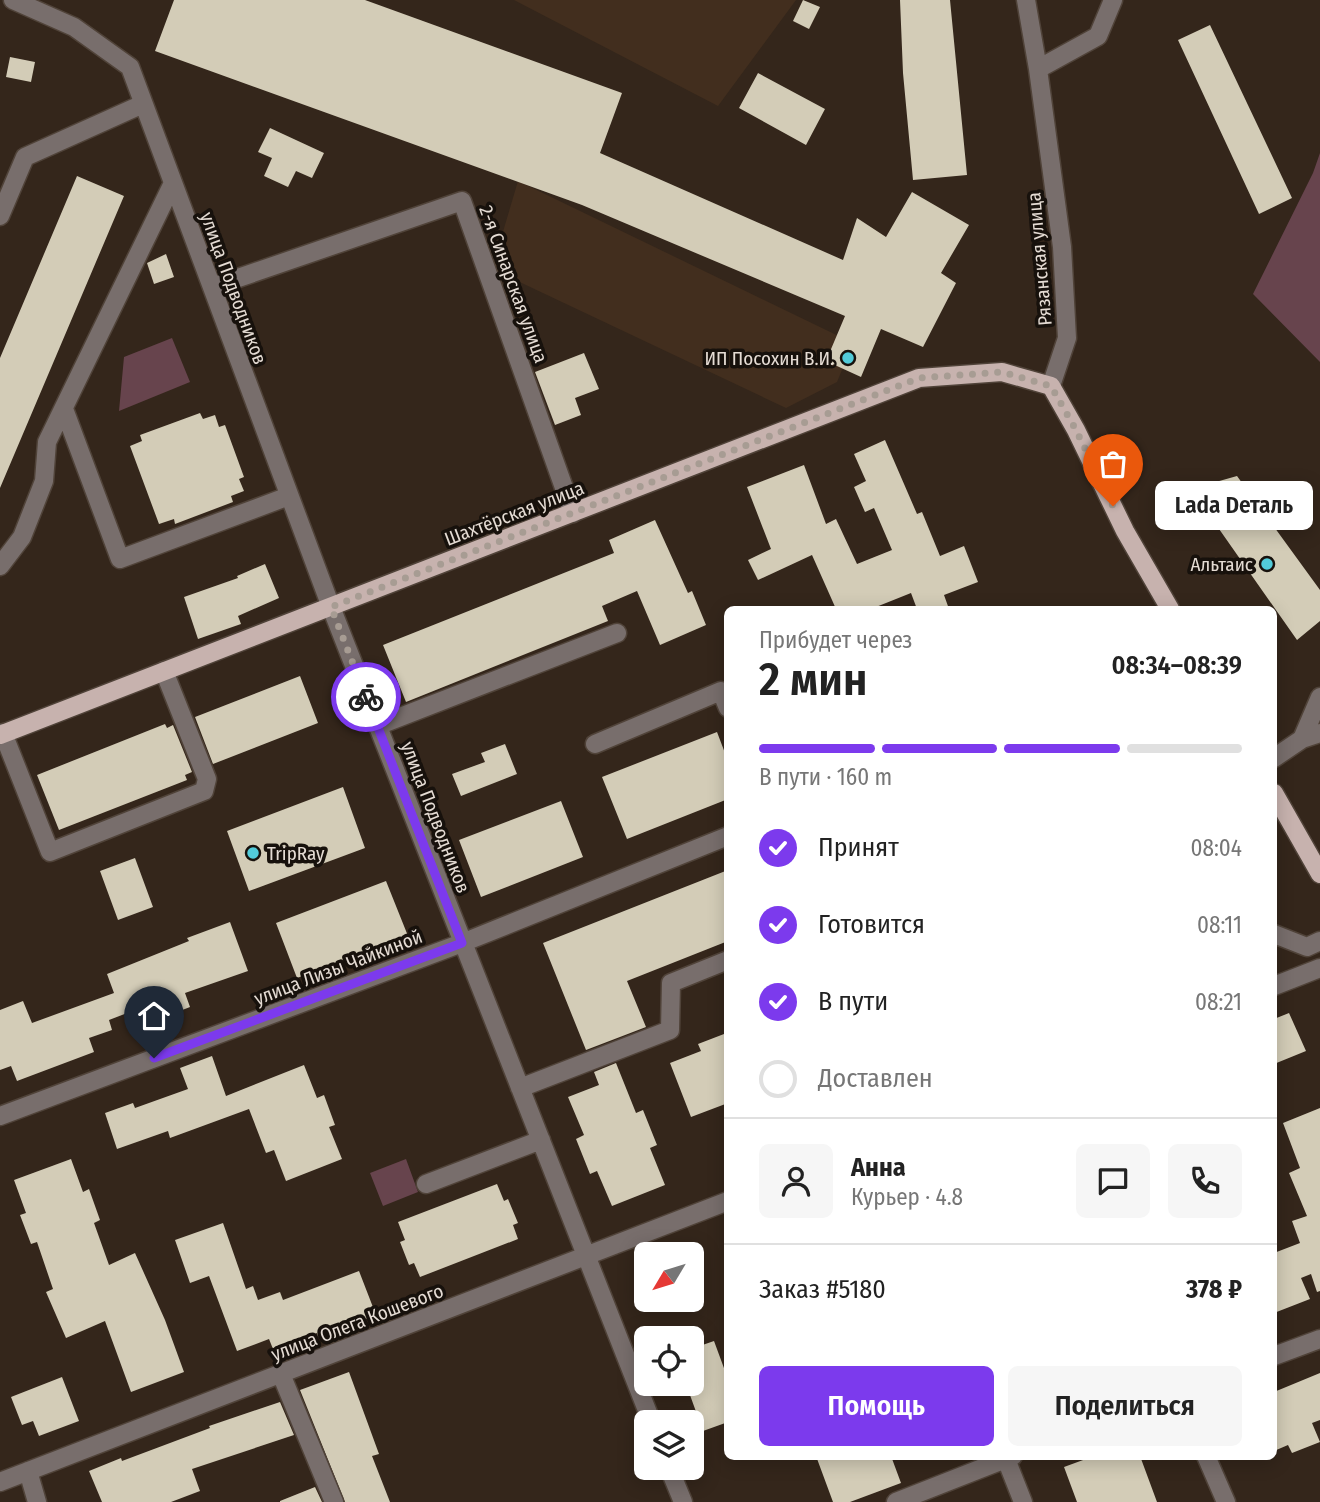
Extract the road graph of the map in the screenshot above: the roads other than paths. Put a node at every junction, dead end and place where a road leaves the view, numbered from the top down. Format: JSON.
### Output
{"nodes":[{"id":1,"x":13,"y":0,"type":"edge"},
{"id":2,"x":1026,"y":0,"type":"edge"},
{"id":3,"x":1113,"y":0,"type":"edge"},
{"id":4,"x":1038,"y":69,"type":"junction"},
{"id":5,"x":143,"y":104,"type":"junction"},
{"id":6,"x":173,"y":183,"type":"junction"},
{"id":7,"x":0,"y":216,"type":"edge"},
{"id":8,"x":212,"y":287,"type":"junction"},
{"id":9,"x":1051,"y":386,"type":"junction"},
{"id":10,"x":64,"y":409,"type":"junction"},
{"id":11,"x":289,"y":496,"type":"junction"},
{"id":12,"x":573,"y":513,"type":"junction"},
{"id":13,"x":0,"y":566,"type":"edge"},
{"id":14,"x":1168,"y":606,"type":"edge"},
{"id":15,"x":331,"y":607,"type":"junction"},
{"id":16,"x":617,"y":633,"type":"dead end"},
{"id":17,"x":164,"y":671,"type":"junction"},
{"id":18,"x":1320,"y":696,"type":"edge"},
{"id":19,"x":724,"y":698,"type":"edge"},
{"id":20,"x":377,"y":726,"type":"junction"},
{"id":21,"x":1320,"y":733,"type":"edge"},
{"id":22,"x":2,"y":734,"type":"edge"},
{"id":23,"x":1302,"y":739,"type":"junction"},
{"id":24,"x":595,"y":744,"type":"dead end"},
{"id":25,"x":1277,"y":756,"type":"edge"},
{"id":26,"x":1277,"y":798,"type":"edge"},
{"id":27,"x":724,"y":838,"type":"edge"},
{"id":28,"x":1320,"y":874,"type":"edge"},
{"id":29,"x":1277,"y":935,"type":"edge"},
{"id":30,"x":1320,"y":942,"type":"edge"},
{"id":31,"x":462,"y":943,"type":"junction"},
{"id":32,"x":724,"y":962,"type":"edge"},
{"id":33,"x":1320,"y":968,"type":"edge"},
{"id":34,"x":1277,"y":985,"type":"edge"},
{"id":35,"x":520,"y":1088,"type":"junction"},
{"id":36,"x":0,"y":1116,"type":"edge"},
{"id":37,"x":541,"y":1140,"type":"junction"},
{"id":38,"x":426,"y":1184,"type":"dead end"},
{"id":39,"x":724,"y":1203,"type":"edge"},
{"id":40,"x":587,"y":1256,"type":"junction"},
{"id":41,"x":1320,"y":1339,"type":"edge"},
{"id":42,"x":1277,"y":1355,"type":"edge"},
{"id":43,"x":281,"y":1374,"type":"junction"},
{"id":44,"x":647,"y":1410,"type":"edge"},
{"id":45,"x":1001,"y":1460,"type":"edge"},
{"id":46,"x":1010,"y":1460,"type":"edge"},
{"id":47,"x":1208,"y":1460,"type":"edge"},
{"id":48,"x":28,"y":1471,"type":"junction"},
{"id":49,"x":674,"y":1480,"type":"edge"},
{"id":50,"x":0,"y":1482,"type":"edge"},
{"id":51,"x":37,"y":1502,"type":"edge"},
{"id":52,"x":334,"y":1502,"type":"edge"},
{"id":53,"x":683,"y":1502,"type":"edge"},
{"id":54,"x":896,"y":1502,"type":"edge"},
{"id":55,"x":1023,"y":1502,"type":"edge"},
{"id":56,"x":1226,"y":1502,"type":"edge"}],
"edges":[{"from":1,"to":5,"type":"street","name":"улица Подводников"},
{"from":2,"to":4,"type":"street","name":"Рязанская улица"},
{"from":3,"to":4,"type":"street"},
{"from":4,"to":9,"type":"street","name":"Рязанская улица"},
{"from":5,"to":6,"type":"street","name":"улица Подводников"},
{"from":5,"to":7,"type":"street"},
{"from":6,"to":8,"type":"street","name":"улица Подводников"},
{"from":6,"to":10,"type":"street"},
{"from":8,"to":11,"type":"street","name":"улица Подводников"},
{"from":8,"to":12,"type":"street","name":"2-я Синарская улица"},
{"from":9,"to":12,"type":"main road","name":"Шахтёрская улица"},
{"from":9,"to":14,"type":"main road"},
{"from":10,"to":11,"type":"street"},
{"from":10,"to":13,"type":"street"},
{"from":11,"to":15,"type":"street","name":"улица Подводников"},
{"from":12,"to":15,"type":"main road","name":"Шахтёрская улица"},
{"from":15,"to":17,"type":"main road","name":"Шахтёрская улица"},
{"from":15,"to":20,"type":"street","name":"улица Подводников"},
{"from":16,"to":20,"type":"street"},
{"from":17,"to":22,"type":"main road","name":"Шахтёрская улица"},
{"from":17,"to":22,"type":"street"},
{"from":18,"to":23,"type":"street"},
{"from":19,"to":24,"type":"street"},
{"from":20,"to":31,"type":"street","name":"улица Подводников"},
{"from":21,"to":23,"type":"street"},
{"from":23,"to":25,"type":"street"},
{"from":26,"to":28,"type":"main road"},
{"from":27,"to":31,"type":"street","name":"улица Лизы Чайкиной"},
{"from":29,"to":30,"type":"street"},
{"from":31,"to":35,"type":"street","name":"улица Подводников"},
{"from":31,"to":36,"type":"street","name":"улица Лизы Чайкиной"},
{"from":32,"to":35,"type":"street"},
{"from":33,"to":34,"type":"street"},
{"from":35,"to":37,"type":"street","name":"улица Подводников"},
{"from":37,"to":38,"type":"street"},
{"from":37,"to":40,"type":"street","name":"улица Подводников"},
{"from":39,"to":40,"type":"street","name":"улица Олега Кошевого"},
{"from":40,"to":43,"type":"street","name":"улица Олега Кошевого"},
{"from":40,"to":44,"type":"street","name":"улица Подводников"},
{"from":41,"to":42,"type":"street"},
{"from":43,"to":48,"type":"street","name":"улица Олега Кошевого"},
{"from":43,"to":52,"type":"street"},
{"from":45,"to":54,"type":"street"},
{"from":46,"to":55,"type":"street"},
{"from":47,"to":56,"type":"street"},
{"from":48,"to":50,"type":"street","name":"улица Олега Кошевого"},
{"from":48,"to":51,"type":"street"},
{"from":49,"to":53,"type":"street"}]}
